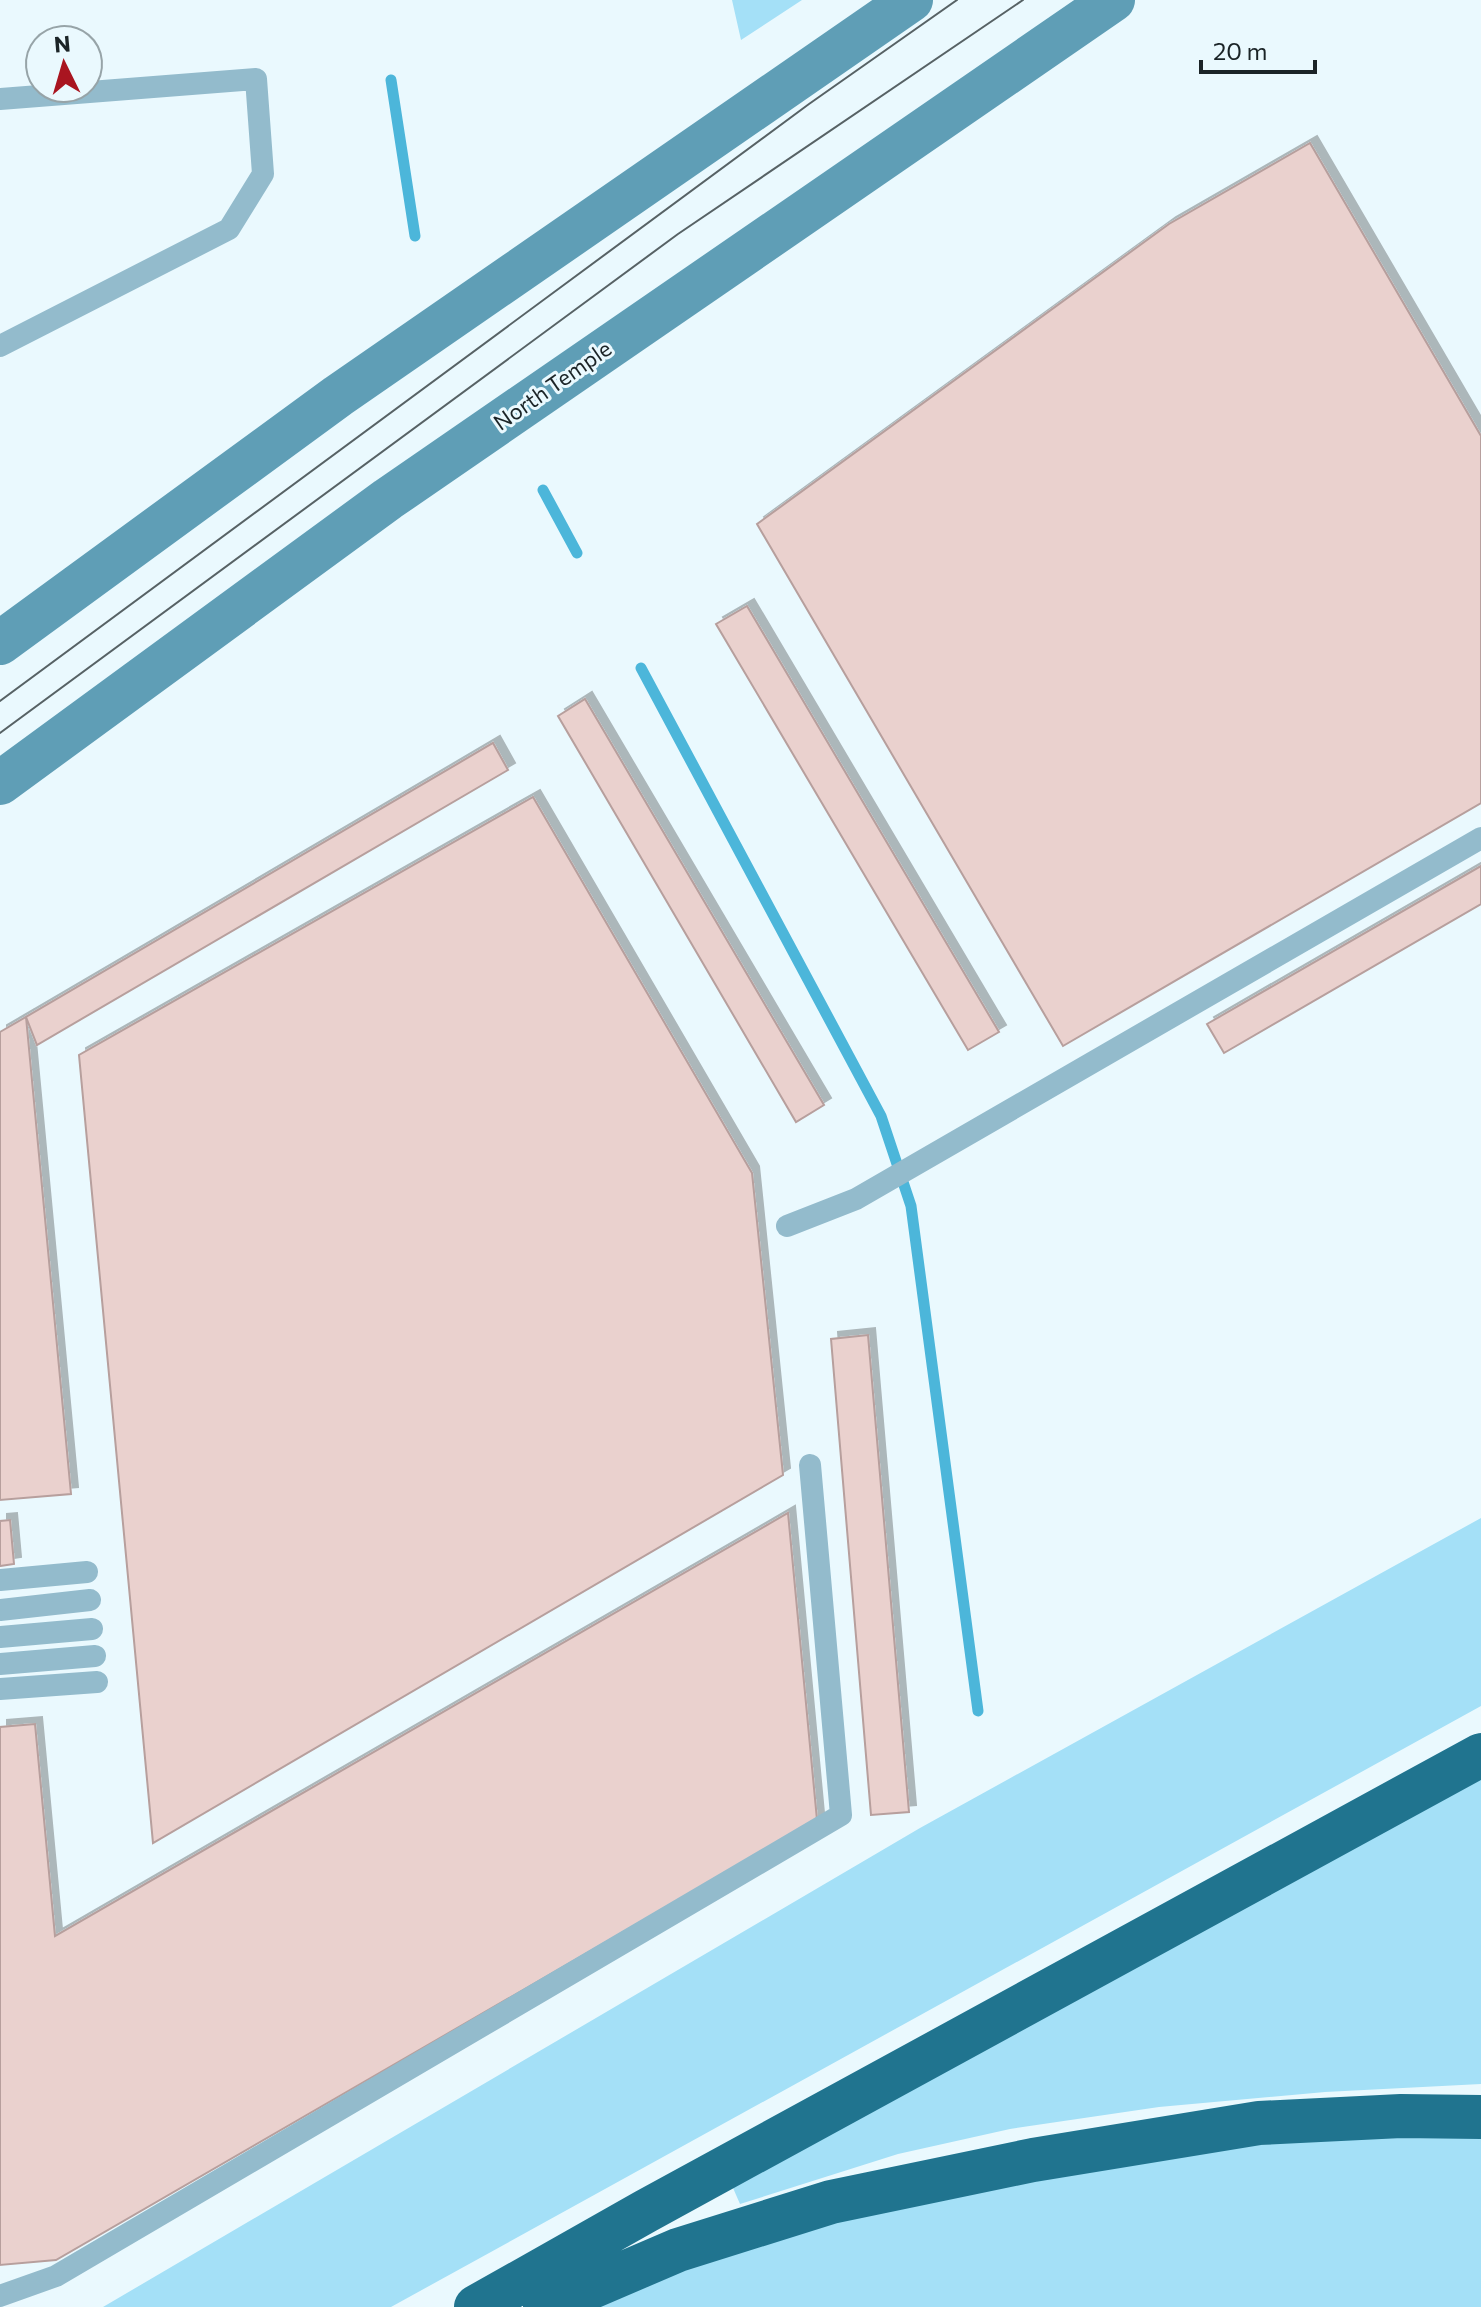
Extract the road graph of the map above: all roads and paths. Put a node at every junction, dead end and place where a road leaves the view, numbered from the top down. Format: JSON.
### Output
{"nodes":[{"id":1,"x":911,"y":0,"type":"edge"},
{"id":2,"x":1113,"y":0,"type":"edge"},
{"id":3,"x":0,"y":99,"type":"edge"},
{"id":4,"x":0,"y":346,"type":"edge"},
{"id":5,"x":0,"y":643,"type":"edge"},
{"id":6,"x":0,"y":783,"type":"edge"},
{"id":7,"x":1481,"y":838,"type":"edge"},
{"id":8,"x":787,"y":1226,"type":"dead end"},
{"id":9,"x":810,"y":1465,"type":"dead end"},
{"id":10,"x":87,"y":1572,"type":"dead end"},
{"id":11,"x":0,"y":1580,"type":"edge"},
{"id":12,"x":90,"y":1600,"type":"dead end"},
{"id":13,"x":0,"y":1610,"type":"edge"},
{"id":14,"x":92,"y":1629,"type":"dead end"},
{"id":15,"x":0,"y":1637,"type":"edge"},
{"id":16,"x":95,"y":1656,"type":"dead end"},
{"id":17,"x":0,"y":1664,"type":"edge"},
{"id":18,"x":97,"y":1682,"type":"dead end"},
{"id":19,"x":0,"y":1689,"type":"edge"},
{"id":20,"x":1481,"y":1755,"type":"edge"},
{"id":21,"x":1481,"y":2117,"type":"edge"},
{"id":22,"x":0,"y":2296,"type":"edge"},
{"id":23,"x":476,"y":2307,"type":"edge"},
{"id":24,"x":545,"y":2307,"type":"edge"}],
"edges":[{"from":1,"to":5,"type":"main road"},
{"from":2,"to":6,"type":"main road","name":"North Temple"},
{"from":3,"to":4,"type":"lane"},
{"from":7,"to":8,"type":"lane"},
{"from":9,"to":22,"type":"lane"},
{"from":10,"to":11,"type":"lane"},
{"from":12,"to":13,"type":"lane"},
{"from":14,"to":15,"type":"lane"},
{"from":16,"to":17,"type":"lane"},
{"from":18,"to":19,"type":"lane"},
{"from":20,"to":23,"type":"highway"},
{"from":21,"to":24,"type":"highway"}]}
